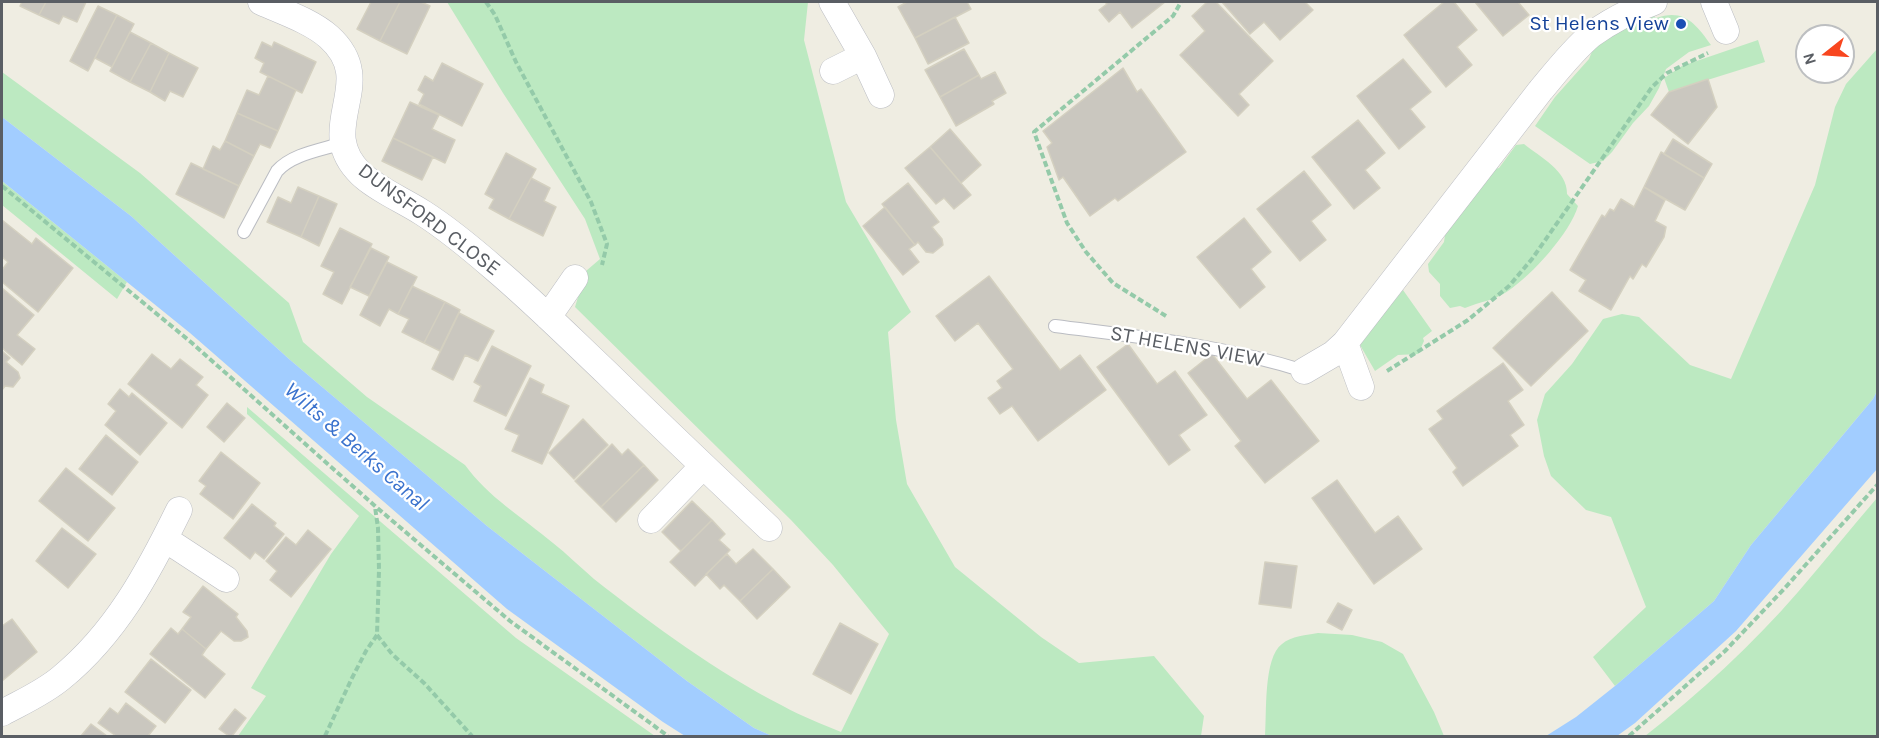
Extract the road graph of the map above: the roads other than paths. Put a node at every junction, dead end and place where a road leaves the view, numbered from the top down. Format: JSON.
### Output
{"nodes":[{"id":1,"x":261,"y":2,"type":"edge"},
{"id":2,"x":832,"y":2,"type":"edge"},
{"id":3,"x":1654,"y":2,"type":"edge"},
{"id":4,"x":1713,"y":2,"type":"edge"},
{"id":5,"x":1726,"y":31,"type":"road end"},
{"id":6,"x":863,"y":56,"type":"junction"},
{"id":7,"x":833,"y":71,"type":"dead end"},
{"id":8,"x":881,"y":95,"type":"dead end"},
{"id":9,"x":343,"y":143,"type":"junction"},
{"id":10,"x":244,"y":232,"type":"dead end"},
{"id":11,"x":575,"y":278,"type":"road end"},
{"id":12,"x":548,"y":317,"type":"junction"},
{"id":13,"x":1055,"y":326,"type":"dead end"},
{"id":14,"x":1346,"y":343,"type":"junction"},
{"id":15,"x":1304,"y":371,"type":"joint"},
{"id":16,"x":1361,"y":387,"type":"road end"},
{"id":17,"x":703,"y":466,"type":"junction"},
{"id":18,"x":179,"y":510,"type":"dead end"},
{"id":19,"x":651,"y":520,"type":"dead end"},
{"id":20,"x":769,"y":528,"type":"dead end"},
{"id":21,"x":165,"y":539,"type":"junction"},
{"id":22,"x":226,"y":579,"type":"dead end"},
{"id":23,"x":2,"y":713,"type":"edge"}],
"edges":[{"from":1,"to":9,"type":"street","name":"DUNSFORD CLOSE"},
{"from":2,"to":6,"type":"street"},
{"from":3,"to":14,"type":"street","name":"ST HELENS VIEW"},
{"from":4,"to":5,"type":"street"},
{"from":6,"to":7,"type":"street"},
{"from":6,"to":8,"type":"street"},
{"from":9,"to":10,"type":"lane","name":"DUNSFORD CLOSE"},
{"from":9,"to":12,"type":"street","name":"DUNSFORD CLOSE"},
{"from":11,"to":12,"type":"street"},
{"from":12,"to":17,"type":"street","name":"DUNSFORD CLOSE"},
{"from":13,"to":15,"type":"lane","name":"ST HELENS VIEW"},
{"from":14,"to":15,"type":"street","name":"ST HELENS VIEW"},
{"from":14,"to":16,"type":"street"},
{"from":17,"to":19,"type":"street"},
{"from":17,"to":20,"type":"street","name":"DUNSFORD CLOSE"},
{"from":18,"to":21,"type":"street"},
{"from":21,"to":22,"type":"street"},
{"from":21,"to":23,"type":"street"}]}
